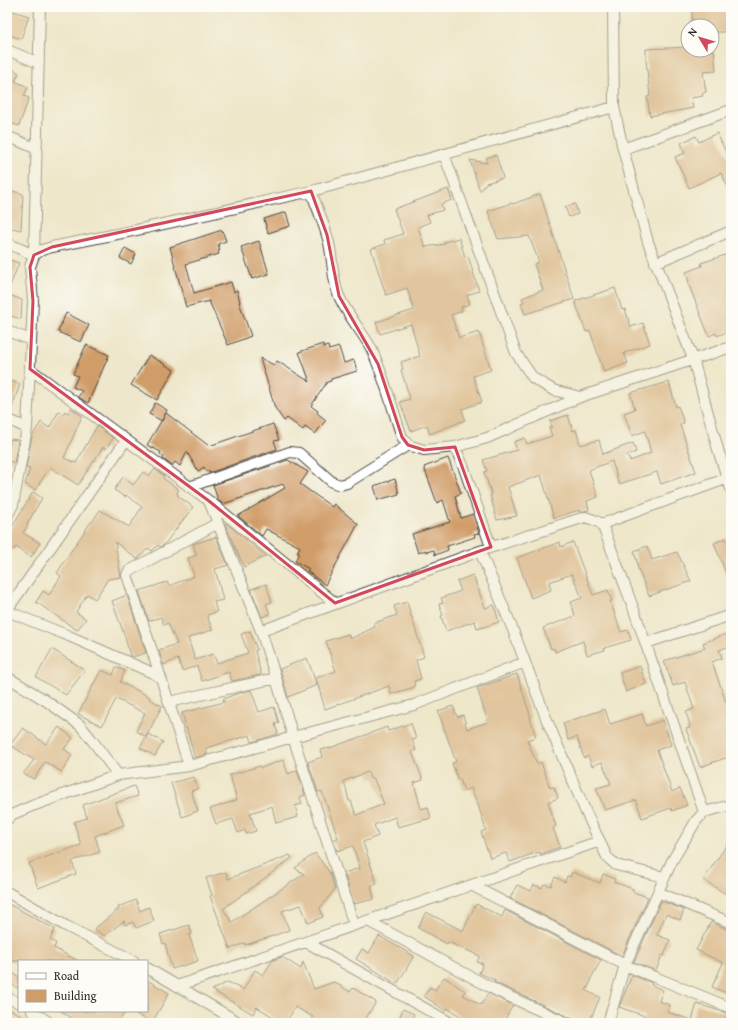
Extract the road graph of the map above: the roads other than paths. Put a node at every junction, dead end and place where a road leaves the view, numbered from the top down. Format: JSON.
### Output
{"nodes":[{"id":1,"x":40,"y":7,"type":"edge"},
{"id":2,"x":613,"y":7,"type":"edge"},
{"id":3,"x":7,"y":50,"type":"edge"},
{"id":4,"x":39,"y":63,"type":"junction"},
{"id":5,"x":614,"y":107,"type":"junction"},
{"id":6,"x":731,"y":110,"type":"edge"},
{"id":7,"x":7,"y":136,"type":"edge"},
{"id":8,"x":37,"y":149,"type":"junction"},
{"id":9,"x":623,"y":149,"type":"junction"},
{"id":10,"x":444,"y":154,"type":"junction"},
{"id":11,"x":311,"y":191,"type":"junction"},
{"id":12,"x":731,"y":232,"type":"edge"},
{"id":13,"x":7,"y":243,"type":"edge"},
{"id":14,"x":34,"y":255,"type":"junction"},
{"id":15,"x":655,"y":263,"type":"junction"},
{"id":16,"x":7,"y":331,"type":"edge"},
{"id":17,"x":31,"y":340,"type":"junction"},
{"id":18,"x":731,"y":347,"type":"edge"},
{"id":19,"x":693,"y":359,"type":"junction"},
{"id":20,"x":30,"y":370,"type":"junction"},
{"id":21,"x":580,"y":397,"type":"junction"},
{"id":22,"x":7,"y":419,"type":"edge"},
{"id":23,"x":27,"y":428,"type":"junction"},
{"id":24,"x":126,"y":440,"type":"junction"},
{"id":25,"x":408,"y":445,"type":"junction"},
{"id":26,"x":455,"y":447,"type":"junction"},
{"id":27,"x":729,"y":478,"type":"edge"},
{"id":28,"x":190,"y":487,"type":"junction"},
{"id":29,"x":731,"y":489,"type":"edge"},
{"id":30,"x":209,"y":501,"type":"junction"},
{"id":31,"x":10,"y":504,"type":"edge"},
{"id":32,"x":7,"y":516,"type":"edge"},
{"id":33,"x":218,"y":523,"type":"junction"},
{"id":34,"x":602,"y":524,"type":"junction"},
{"id":35,"x":491,"y":547,"type":"junction"},
{"id":36,"x":480,"y":551,"type":"junction"},
{"id":37,"x":335,"y":603,"type":"junction"},
{"id":38,"x":7,"y":610,"type":"edge"},
{"id":39,"x":731,"y":615,"type":"edge"},
{"id":40,"x":261,"y":631,"type":"junction"},
{"id":41,"x":646,"y":643,"type":"junction"},
{"id":42,"x":525,"y":662,"type":"junction"},
{"id":43,"x":7,"y":677,"type":"edge"},
{"id":44,"x":161,"y":678,"type":"junction"},
{"id":45,"x":276,"y":678,"type":"junction"},
{"id":46,"x":169,"y":702,"type":"junction"},
{"id":47,"x":293,"y":737,"type":"junction"},
{"id":48,"x":190,"y":766,"type":"junction"},
{"id":49,"x":118,"y":775,"type":"junction"},
{"id":50,"x":731,"y":805,"type":"edge"},
{"id":51,"x":704,"y":812,"type":"junction"},
{"id":52,"x":8,"y":816,"type":"edge"},
{"id":53,"x":600,"y":841,"type":"junction"},
{"id":54,"x":664,"y":877,"type":"junction"},
{"id":55,"x":471,"y":885,"type":"junction"},
{"id":56,"x":7,"y":892,"type":"edge"},
{"id":57,"x":658,"y":892,"type":"junction"},
{"id":58,"x":368,"y":921,"type":"junction"},
{"id":59,"x":731,"y":923,"type":"edge"},
{"id":60,"x":354,"y":925,"type":"junction"},
{"id":61,"x":306,"y":942,"type":"junction"},
{"id":62,"x":132,"y":960,"type":"edge"},
{"id":63,"x":625,"y":965,"type":"junction"},
{"id":64,"x":148,"y":969,"type":"edge"},
{"id":65,"x":177,"y":986,"type":"junction"},
{"id":66,"x":7,"y":997,"type":"edge"},
{"id":67,"x":18,"y":1002,"type":"edge"},
{"id":68,"x":731,"y":1008,"type":"edge"},
{"id":69,"x":34,"y":1012,"type":"edge"},
{"id":70,"x":50,"y":1023,"type":"edge"},
{"id":71,"x":240,"y":1023,"type":"edge"},
{"id":72,"x":451,"y":1023,"type":"edge"},
{"id":73,"x":567,"y":1023,"type":"edge"},
{"id":74,"x":608,"y":1023,"type":"edge"}],
"edges":[{"from":1,"to":4,"type":"street"},
{"from":2,"to":5,"type":"street"},
{"from":3,"to":4,"type":"street"},
{"from":4,"to":8,"type":"street"},
{"from":5,"to":9,"type":"street"},
{"from":5,"to":10,"type":"street"},
{"from":6,"to":9,"type":"street"},
{"from":7,"to":8,"type":"street"},
{"from":8,"to":14,"type":"street"},
{"from":9,"to":15,"type":"street"},
{"from":10,"to":11,"type":"street"},
{"from":10,"to":21,"type":"street"},
{"from":11,"to":14,"type":"street"},
{"from":11,"to":25,"type":"street"},
{"from":12,"to":15,"type":"street"},
{"from":13,"to":14,"type":"street"},
{"from":14,"to":17,"type":"street"},
{"from":15,"to":19,"type":"street"},
{"from":16,"to":17,"type":"street"},
{"from":17,"to":20,"type":"street"},
{"from":18,"to":19,"type":"street"},
{"from":19,"to":21,"type":"street"},
{"from":19,"to":27,"type":"street"},
{"from":20,"to":23,"type":"street"},
{"from":20,"to":24,"type":"street"},
{"from":21,"to":26,"type":"street"},
{"from":22,"to":23,"type":"street"},
{"from":23,"to":31,"type":"street"},
{"from":24,"to":28,"type":"street"},
{"from":24,"to":38,"type":"street"},
{"from":25,"to":26,"type":"street"},
{"from":25,"to":28,"type":"street"},
{"from":26,"to":35,"type":"street"},
{"from":27,"to":29,"type":"street"},
{"from":27,"to":34,"type":"street"},
{"from":28,"to":30,"type":"street"},
{"from":30,"to":33,"type":"street"},
{"from":30,"to":37,"type":"street"},
{"from":31,"to":32,"type":"street"},
{"from":33,"to":40,"type":"street"},
{"from":33,"to":44,"type":"street"},
{"from":34,"to":35,"type":"street"},
{"from":34,"to":41,"type":"street"},
{"from":35,"to":36,"type":"street"},
{"from":36,"to":37,"type":"street"},
{"from":36,"to":42,"type":"street"},
{"from":37,"to":40,"type":"street"},
{"from":38,"to":44,"type":"street"},
{"from":39,"to":41,"type":"street"},
{"from":40,"to":45,"type":"street"},
{"from":41,"to":51,"type":"street"},
{"from":42,"to":47,"type":"street"},
{"from":42,"to":53,"type":"street"},
{"from":43,"to":49,"type":"street"},
{"from":44,"to":46,"type":"street"},
{"from":45,"to":46,"type":"street"},
{"from":45,"to":47,"type":"street"},
{"from":46,"to":48,"type":"street"},
{"from":47,"to":48,"type":"street"},
{"from":47,"to":60,"type":"street"},
{"from":48,"to":49,"type":"street"},
{"from":49,"to":52,"type":"street"},
{"from":50,"to":51,"type":"street"},
{"from":51,"to":54,"type":"street"},
{"from":53,"to":54,"type":"street"},
{"from":53,"to":55,"type":"street"},
{"from":54,"to":57,"type":"street"},
{"from":55,"to":58,"type":"street"},
{"from":55,"to":63,"type":"street"},
{"from":56,"to":62,"type":"street"},
{"from":57,"to":59,"type":"street"},
{"from":57,"to":63,"type":"street"},
{"from":58,"to":60,"type":"street"},
{"from":58,"to":73,"type":"street"},
{"from":60,"to":61,"type":"street"},
{"from":61,"to":65,"type":"street"},
{"from":61,"to":72,"type":"street"},
{"from":63,"to":68,"type":"street"},
{"from":63,"to":74,"type":"street"},
{"from":64,"to":65,"type":"street"},
{"from":65,"to":71,"type":"street"},
{"from":66,"to":67,"type":"street"},
{"from":69,"to":70,"type":"street"}]}
